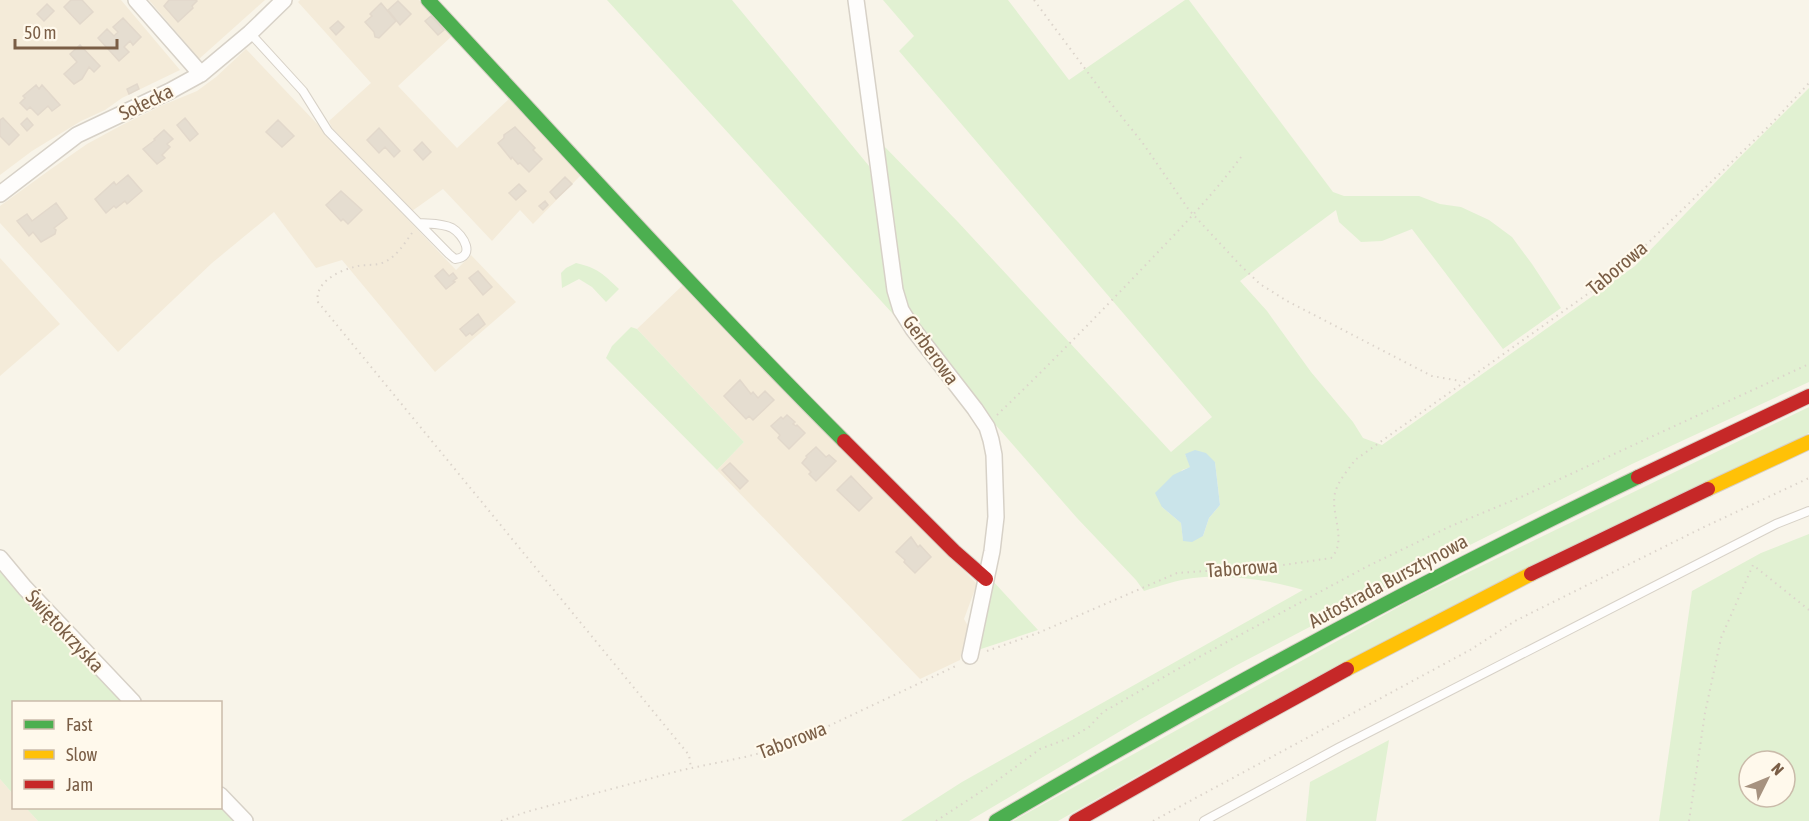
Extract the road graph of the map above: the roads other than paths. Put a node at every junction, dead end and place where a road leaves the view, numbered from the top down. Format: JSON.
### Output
{"nodes":[{"id":1,"x":136,"y":0,"type":"edge"},
{"id":2,"x":284,"y":0,"type":"edge"},
{"id":3,"x":428,"y":0,"type":"edge"},
{"id":4,"x":856,"y":0,"type":"edge"},
{"id":5,"x":250,"y":33,"type":"junction"},
{"id":6,"x":201,"y":74,"type":"junction"},
{"id":7,"x":0,"y":194,"type":"edge"},
{"id":8,"x":419,"y":224,"type":"junction"},
{"id":9,"x":1809,"y":396,"type":"edge"},
{"id":10,"x":1809,"y":442,"type":"edge"},
{"id":11,"x":1809,"y":511,"type":"edge"},
{"id":12,"x":0,"y":558,"type":"edge"},
{"id":13,"x":986,"y":579,"type":"junction"},
{"id":14,"x":970,"y":656,"type":"road end"},
{"id":15,"x":132,"y":701,"type":"edge"},
{"id":16,"x":222,"y":797,"type":"edge"},
{"id":17,"x":245,"y":821,"type":"edge"},
{"id":18,"x":996,"y":821,"type":"edge"},
{"id":19,"x":1076,"y":821,"type":"edge"},
{"id":20,"x":1204,"y":821,"type":"edge"}],
"edges":[{"from":1,"to":6,"type":"street"},
{"from":2,"to":5,"type":"street","name":"Sołecka"},
{"from":3,"to":13,"type":"main road"},
{"from":4,"to":13,"type":"street","name":"Gerberowa"},
{"from":5,"to":6,"type":"street","name":"Sołecka"},
{"from":5,"to":8,"type":"lane"},
{"from":6,"to":7,"type":"street","name":"Sołecka"},
{"from":8,"to":8,"type":"lane"},
{"from":9,"to":18,"type":"main road","name":"Autostrada Bursztynowa"},
{"from":10,"to":19,"type":"main road"},
{"from":11,"to":20,"type":"lane"},
{"from":12,"to":15,"type":"street","name":"Świętokrzyska"},
{"from":13,"to":14,"type":"street","name":"Gerberowa"},
{"from":16,"to":17,"type":"street"}]}
